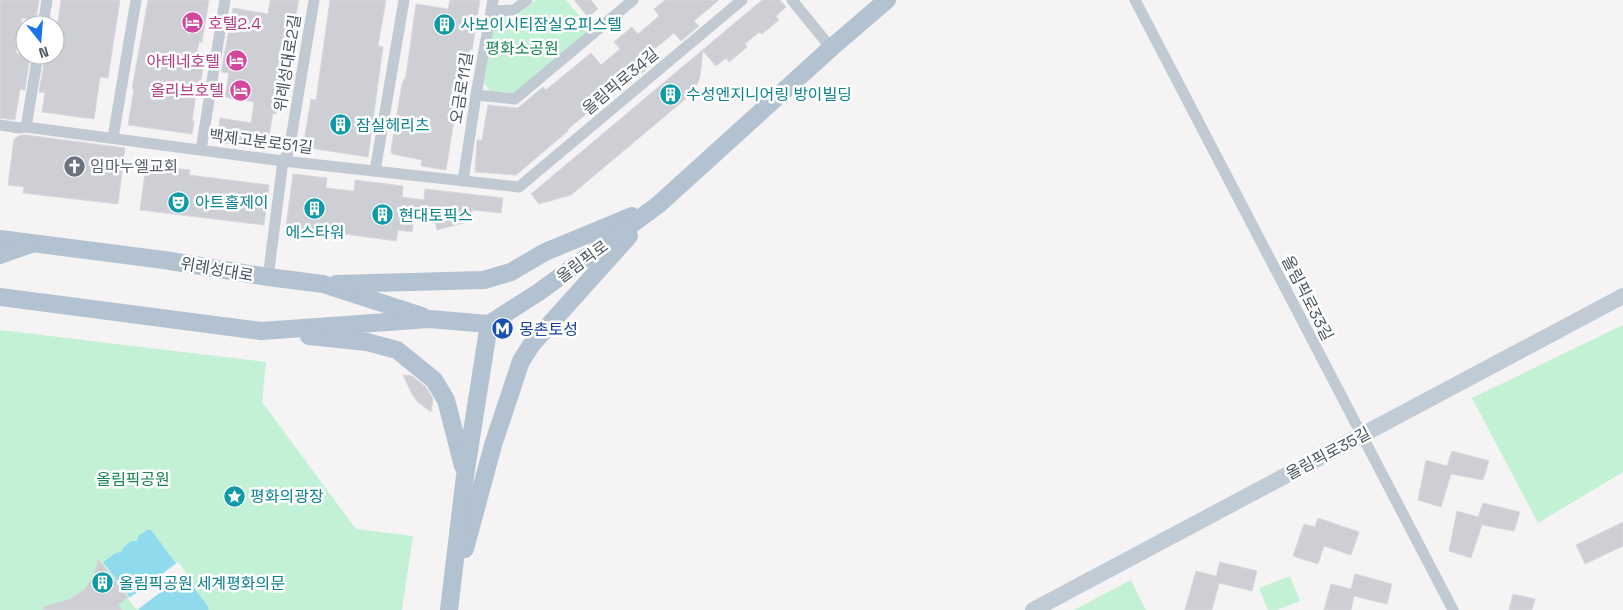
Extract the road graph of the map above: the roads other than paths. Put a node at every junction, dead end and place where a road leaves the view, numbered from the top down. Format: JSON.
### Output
{"nodes":[{"id":1,"x":47,"y":0,"type":"edge"},
{"id":2,"x":136,"y":0,"type":"edge"},
{"id":3,"x":225,"y":0,"type":"edge"},
{"id":4,"x":314,"y":0,"type":"edge"},
{"id":5,"x":404,"y":0,"type":"edge"},
{"id":6,"x":527,"y":0,"type":"edge"},
{"id":7,"x":633,"y":0,"type":"edge"},
{"id":8,"x":742,"y":0,"type":"edge"},
{"id":9,"x":792,"y":0,"type":"edge"},
{"id":10,"x":887,"y":0,"type":"edge"},
{"id":11,"x":1135,"y":0,"type":"edge"},
{"id":12,"x":492,"y":5,"type":"edge"},
{"id":13,"x":45,"y":15,"type":"edge"},
{"id":14,"x":831,"y":48,"type":"junction"},
{"id":15,"x":36,"y":65,"type":"edge"},
{"id":16,"x":476,"y":94,"type":"junction"},
{"id":17,"x":0,"y":125,"type":"edge"},
{"id":18,"x":26,"y":127,"type":"junction"},
{"id":19,"x":113,"y":138,"type":"junction"},
{"id":20,"x":201,"y":150,"type":"junction"},
{"id":21,"x":283,"y":161,"type":"junction"},
{"id":22,"x":376,"y":171,"type":"junction"},
{"id":23,"x":463,"y":181,"type":"junction"},
{"id":24,"x":519,"y":187,"type":"joint"},
{"id":25,"x":658,"y":205,"type":"junction"},
{"id":26,"x":0,"y":238,"type":"edge"},
{"id":27,"x":34,"y":243,"type":"junction"},
{"id":28,"x":0,"y":255,"type":"edge"},
{"id":29,"x":268,"y":277,"type":"junction"},
{"id":30,"x":323,"y":284,"type":"junction"},
{"id":31,"x":1623,"y":296,"type":"edge"},
{"id":32,"x":0,"y":297,"type":"edge"},
{"id":33,"x":429,"y":319,"type":"junction"},
{"id":34,"x":489,"y":324,"type":"junction"},
{"id":35,"x":261,"y":331,"type":"junction"},
{"id":36,"x":1360,"y":435,"type":"junction"},
{"id":37,"x":465,"y":476,"type":"junction"},
{"id":38,"x":450,"y":602,"type":"edge"},
{"id":39,"x":1033,"y":610,"type":"edge"},
{"id":40,"x":1453,"y":610,"type":"edge"}],
"edges":[{"from":1,"to":13,"type":"street"},
{"from":2,"to":19,"type":"street"},
{"from":3,"to":20,"type":"street"},
{"from":4,"to":21,"type":"street","name":"위례성대로2길"},
{"from":5,"to":22,"type":"street"},
{"from":6,"to":12,"type":"street"},
{"from":7,"to":16,"type":"street"},
{"from":8,"to":24,"type":"street","name":"올림픽로34길"},
{"from":9,"to":14,"type":"street"},
{"from":10,"to":14,"type":"main road","name":"올림픽로"},
{"from":11,"to":36,"type":"street","name":"올림픽로33길"},
{"from":12,"to":16,"type":"street","name":"오금로11길"},
{"from":14,"to":25,"type":"main road","name":"올림픽로"},
{"from":15,"to":18,"type":"street"},
{"from":16,"to":23,"type":"street","name":"오금로11길"},
{"from":17,"to":18,"type":"street","name":"백제고분로51길"},
{"from":18,"to":19,"type":"street","name":"백제고분로51길"},
{"from":19,"to":20,"type":"street","name":"백제고분로51길"},
{"from":20,"to":21,"type":"street","name":"백제고분로51길"},
{"from":21,"to":22,"type":"street","name":"백제고분로51길"},
{"from":21,"to":29,"type":"street","name":"위례성대로2길"},
{"from":22,"to":23,"type":"street","name":"백제고분로51길"},
{"from":23,"to":24,"type":"street","name":"백제고분로51길"},
{"from":25,"to":30,"type":"main road"},
{"from":25,"to":34,"type":"main road","name":"올림픽로"},
{"from":25,"to":38,"type":"main road"},
{"from":26,"to":27,"type":"main road","name":"위례성대로"},
{"from":27,"to":28,"type":"main road"},
{"from":27,"to":29,"type":"main road","name":"위례성대로"},
{"from":29,"to":30,"type":"main road","name":"위례성대로"},
{"from":30,"to":33,"type":"main road","name":"위례성대로"},
{"from":31,"to":36,"type":"street","name":"올림픽로35길"},
{"from":32,"to":35,"type":"main road","name":"위례성대로"},
{"from":33,"to":34,"type":"main road","name":"위례성대로"},
{"from":33,"to":35,"type":"main road","name":"위례성대로"},
{"from":34,"to":37,"type":"main road"},
{"from":35,"to":37,"type":"main road"},
{"from":36,"to":39,"type":"street","name":"올림픽로35길"},
{"from":36,"to":40,"type":"street","name":"올림픽로33길"},
{"from":37,"to":38,"type":"main road"}]}
